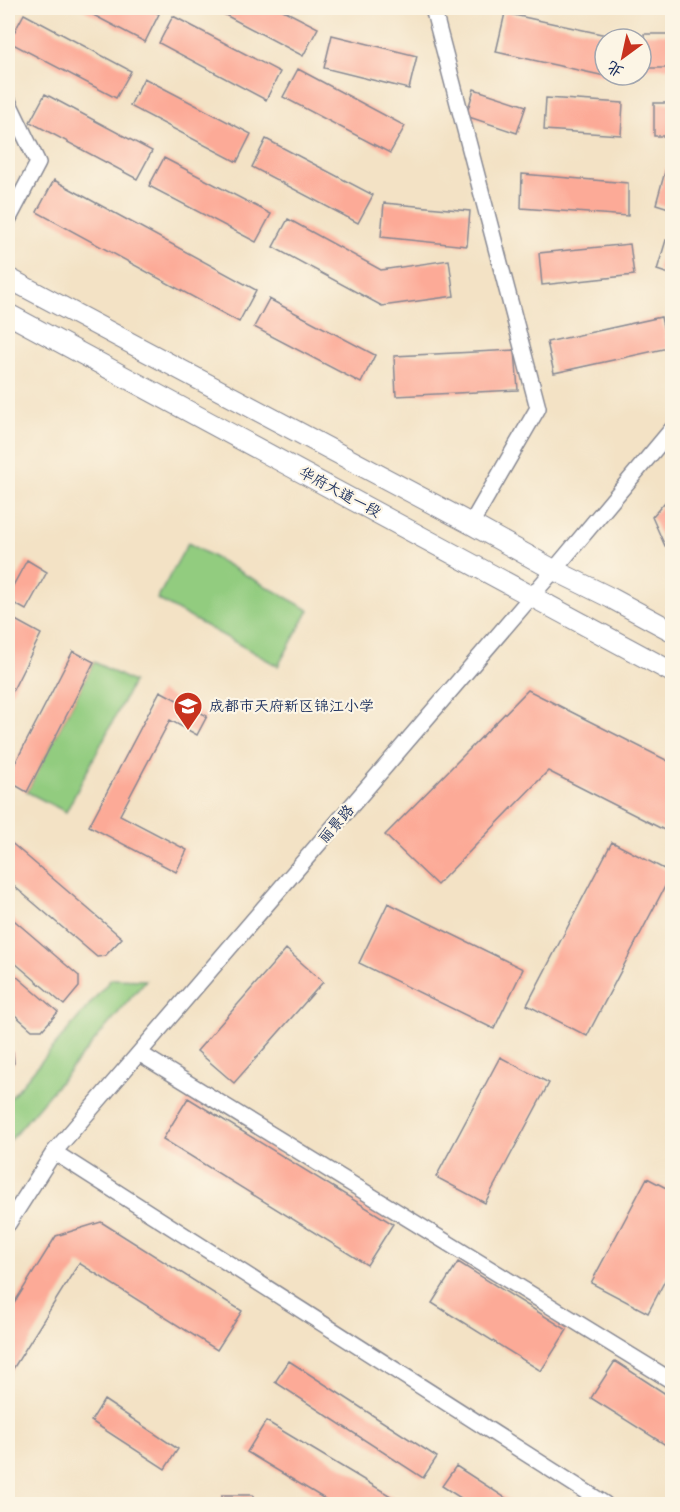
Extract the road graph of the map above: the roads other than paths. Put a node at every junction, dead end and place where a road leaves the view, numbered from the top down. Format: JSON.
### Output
{"nodes":[{"id":1,"x":433,"y":8,"type":"edge"},
{"id":2,"x":8,"y":101,"type":"edge"},
{"id":3,"x":8,"y":220,"type":"edge"},
{"id":4,"x":8,"y":278,"type":"edge"},
{"id":5,"x":8,"y":314,"type":"edge"},
{"id":6,"x":672,"y":429,"type":"edge"},
{"id":7,"x":471,"y":524,"type":"junction"},
{"id":8,"x":554,"y":570,"type":"junction"},
{"id":9,"x":533,"y":596,"type":"junction"},
{"id":10,"x":672,"y":631,"type":"edge"},
{"id":11,"x":672,"y":672,"type":"edge"},
{"id":12,"x":139,"y":1053,"type":"junction"},
{"id":13,"x":54,"y":1152,"type":"junction"},
{"id":14,"x":8,"y":1224,"type":"edge"},
{"id":15,"x":672,"y":1381,"type":"edge"},
{"id":16,"x":606,"y":1504,"type":"edge"}],
"edges":[{"from":1,"to":7,"type":"street"},
{"from":2,"to":3,"type":"street"},
{"from":4,"to":7,"type":"main road"},
{"from":5,"to":9,"type":"main road","name":"华府大道一段"},
{"from":6,"to":8,"type":"street","name":"丽景路"},
{"from":7,"to":8,"type":"main road"},
{"from":8,"to":9,"type":"street","name":"丽景路"},
{"from":8,"to":10,"type":"main road"},
{"from":9,"to":11,"type":"main road","name":"华府大道一段"},
{"from":9,"to":12,"type":"street","name":"丽景路"},
{"from":12,"to":13,"type":"street","name":"丽景路"},
{"from":12,"to":15,"type":"street"},
{"from":13,"to":14,"type":"street","name":"丽景路"},
{"from":13,"to":16,"type":"street"}]}
